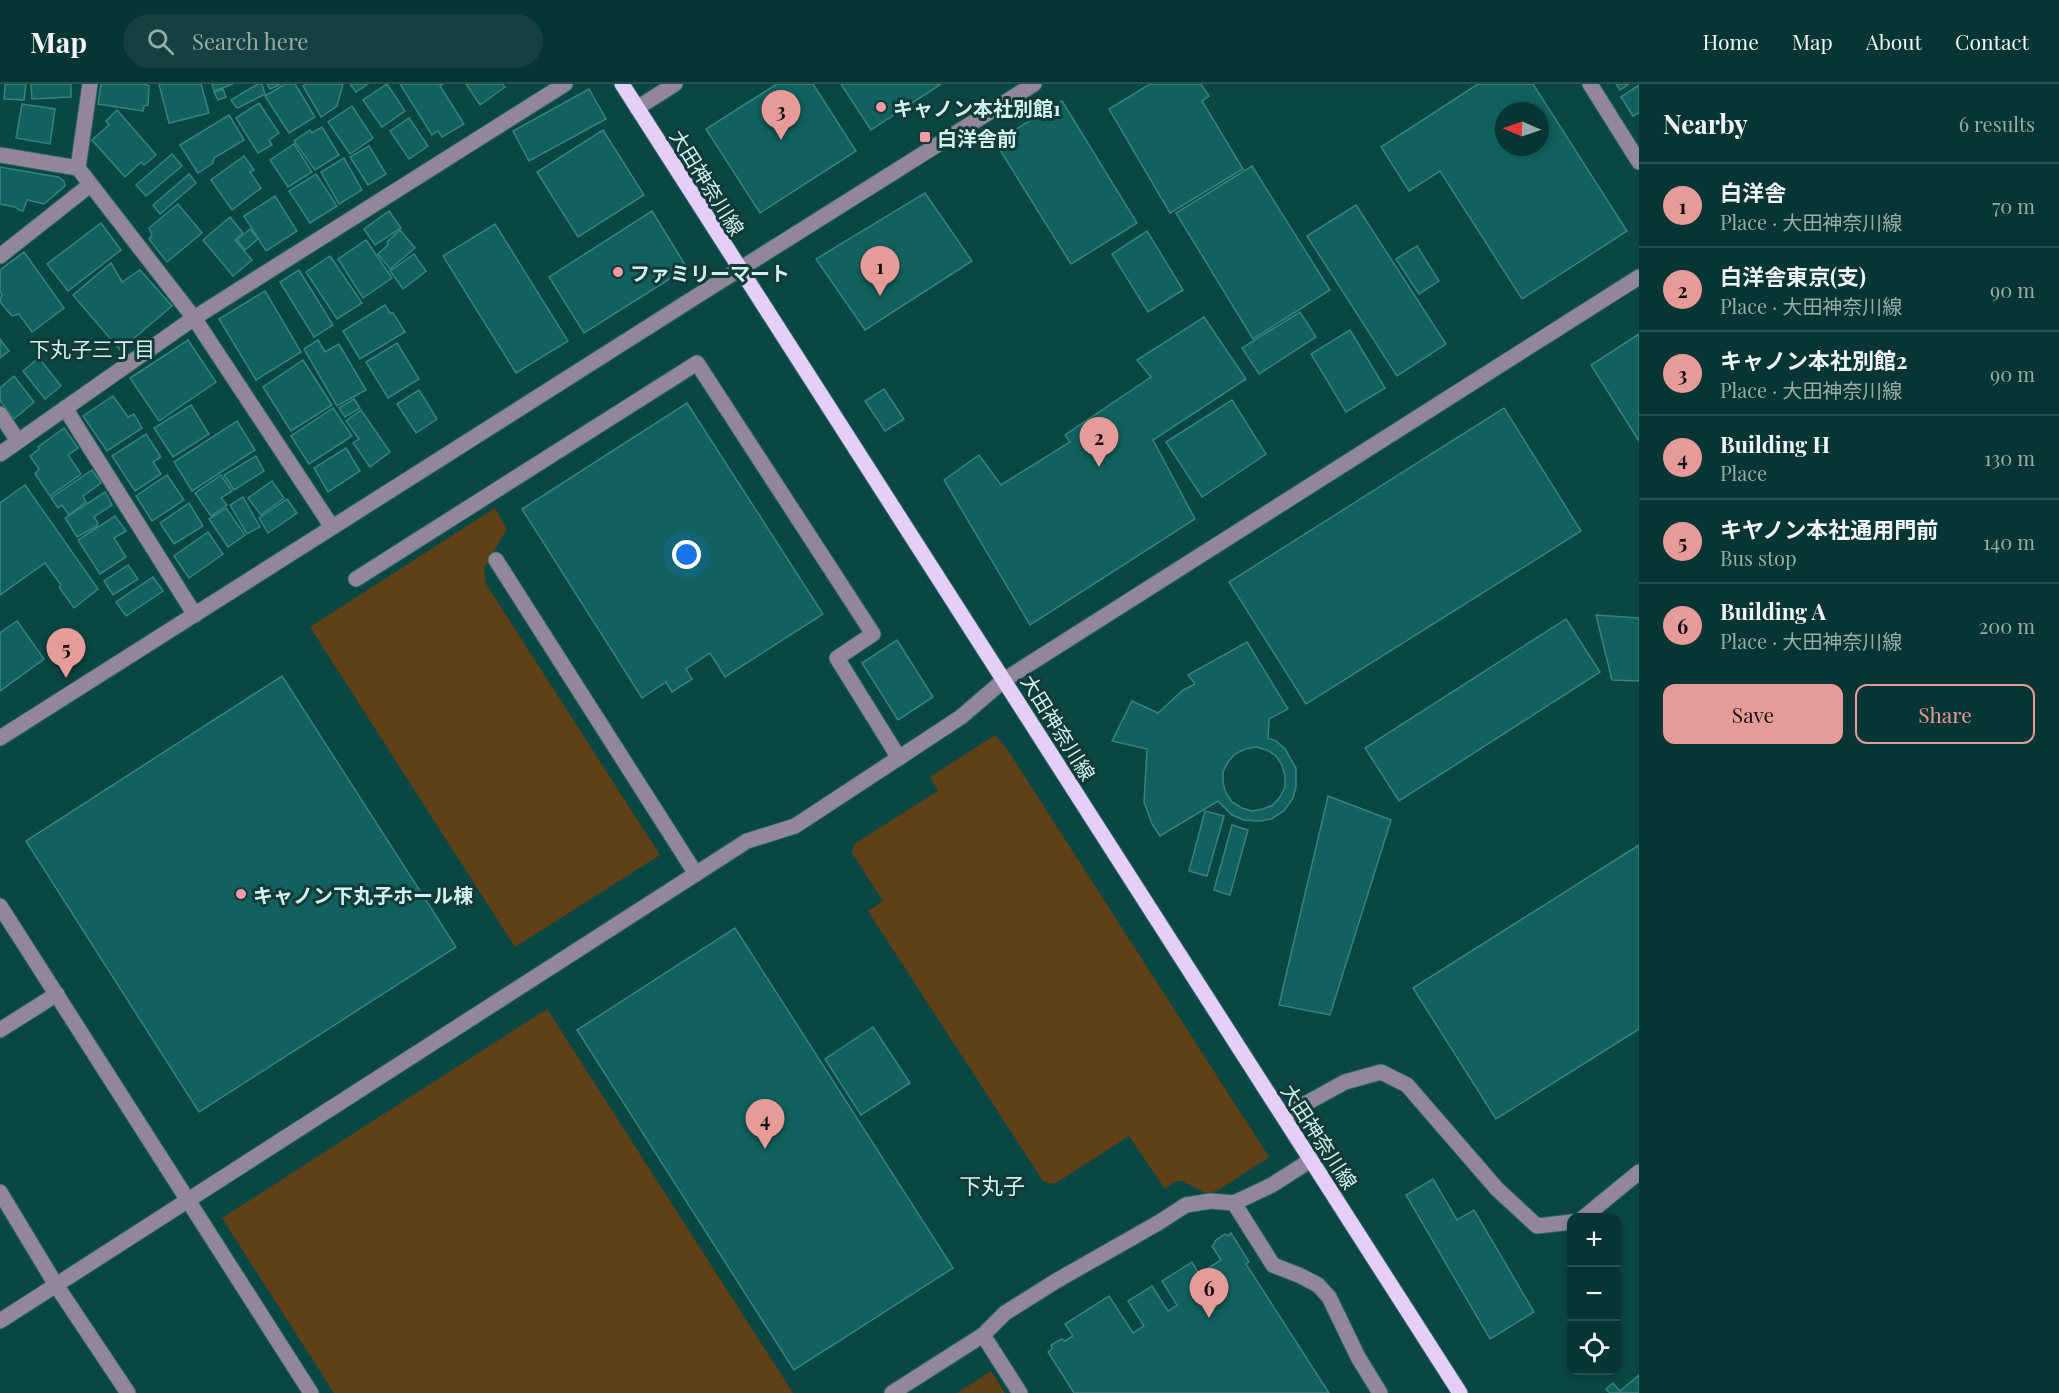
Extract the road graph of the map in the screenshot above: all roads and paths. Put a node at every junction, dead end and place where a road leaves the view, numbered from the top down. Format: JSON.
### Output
{"nodes":[{"id":1,"x":90,"y":84,"type":"edge"},
{"id":2,"x":565,"y":84,"type":"edge"},
{"id":3,"x":621,"y":84,"type":"edge"},
{"id":4,"x":675,"y":84,"type":"edge"},
{"id":5,"x":1034,"y":84,"type":"edge"},
{"id":6,"x":1590,"y":84,"type":"edge"},
{"id":7,"x":637,"y":108,"type":"junction"},
{"id":8,"x":0,"y":155,"type":"edge"},
{"id":9,"x":1639,"y":162,"type":"edge"},
{"id":10,"x":78,"y":168,"type":"junction"},
{"id":11,"x":90,"y":184,"type":"junction"},
{"id":12,"x":0,"y":256,"type":"edge"},
{"id":13,"x":739,"y":269,"type":"junction"},
{"id":14,"x":1639,"y":277,"type":"edge"},
{"id":15,"x":194,"y":318,"type":"junction"},
{"id":16,"x":65,"y":408,"type":"junction"},
{"id":17,"x":0,"y":414,"type":"edge"},
{"id":18,"x":18,"y":441,"type":"junction"},
{"id":19,"x":0,"y":454,"type":"edge"},
{"id":20,"x":332,"y":527,"type":"junction"},
{"id":21,"x":496,"y":560,"type":"dead end"},
{"id":22,"x":356,"y":579,"type":"dead end"},
{"id":23,"x":195,"y":615,"type":"junction"},
{"id":24,"x":1004,"y":680,"type":"junction"},
{"id":25,"x":0,"y":738,"type":"edge"},
{"id":26,"x":899,"y":758,"type":"junction"},
{"id":27,"x":696,"y":874,"type":"junction"},
{"id":28,"x":0,"y":906,"type":"edge"},
{"id":29,"x":57,"y":994,"type":"junction"},
{"id":30,"x":0,"y":1030,"type":"edge"},
{"id":31,"x":1283,"y":1116,"type":"junction"},
{"id":32,"x":1311,"y":1160,"type":"junction"},
{"id":33,"x":1639,"y":1172,"type":"edge"},
{"id":34,"x":0,"y":1191,"type":"edge"},
{"id":35,"x":188,"y":1200,"type":"junction"},
{"id":36,"x":1234,"y":1203,"type":"junction"},
{"id":37,"x":1588,"y":1213,"type":"edge"},
{"id":38,"x":1567,"y":1223,"type":"edge"},
{"id":39,"x":56,"y":1285,"type":"junction"},
{"id":40,"x":0,"y":1321,"type":"edge"},
{"id":41,"x":983,"y":1335,"type":"junction"},
{"id":42,"x":128,"y":1393,"type":"edge"},
{"id":43,"x":311,"y":1393,"type":"edge"},
{"id":44,"x":892,"y":1393,"type":"edge"},
{"id":45,"x":1020,"y":1393,"type":"edge"},
{"id":46,"x":1380,"y":1393,"type":"edge"},
{"id":47,"x":1460,"y":1393,"type":"edge"}],
"edges":[{"from":1,"to":10,"type":"street"},
{"from":2,"to":15,"type":"street"},
{"from":3,"to":7,"type":"main road","name":"大田神奈川線"},
{"from":4,"to":7,"type":"street"},
{"from":5,"to":13,"type":"street"},
{"from":6,"to":9,"type":"street"},
{"from":7,"to":13,"type":"main road","name":"大田神奈川線"},
{"from":8,"to":10,"type":"street"},
{"from":10,"to":11,"type":"street"},
{"from":11,"to":12,"type":"street"},
{"from":11,"to":15,"type":"street"},
{"from":13,"to":20,"type":"street"},
{"from":13,"to":24,"type":"main road","name":"大田神奈川線"},
{"from":14,"to":24,"type":"street"},
{"from":15,"to":16,"type":"street"},
{"from":15,"to":20,"type":"street"},
{"from":16,"to":18,"type":"street"},
{"from":16,"to":23,"type":"street"},
{"from":17,"to":18,"type":"street"},
{"from":18,"to":19,"type":"street"},
{"from":20,"to":23,"type":"street"},
{"from":21,"to":27,"type":"street"},
{"from":22,"to":26,"type":"street"},
{"from":23,"to":25,"type":"street"},
{"from":24,"to":26,"type":"street"},
{"from":24,"to":31,"type":"main road","name":"大田神奈川線"},
{"from":26,"to":27,"type":"street"},
{"from":27,"to":35,"type":"street"},
{"from":28,"to":29,"type":"street"},
{"from":29,"to":30,"type":"street"},
{"from":29,"to":35,"type":"street"},
{"from":31,"to":32,"type":"main road","name":"大田神奈川線"},
{"from":31,"to":38,"type":"street"},
{"from":32,"to":36,"type":"street"},
{"from":32,"to":47,"type":"main road","name":"大田神奈川線"},
{"from":33,"to":37,"type":"street"},
{"from":34,"to":39,"type":"street"},
{"from":35,"to":39,"type":"street"},
{"from":35,"to":43,"type":"street"},
{"from":36,"to":41,"type":"street"},
{"from":36,"to":46,"type":"street"},
{"from":39,"to":40,"type":"street"},
{"from":39,"to":42,"type":"street"},
{"from":41,"to":44,"type":"street"},
{"from":41,"to":45,"type":"street"}]}
